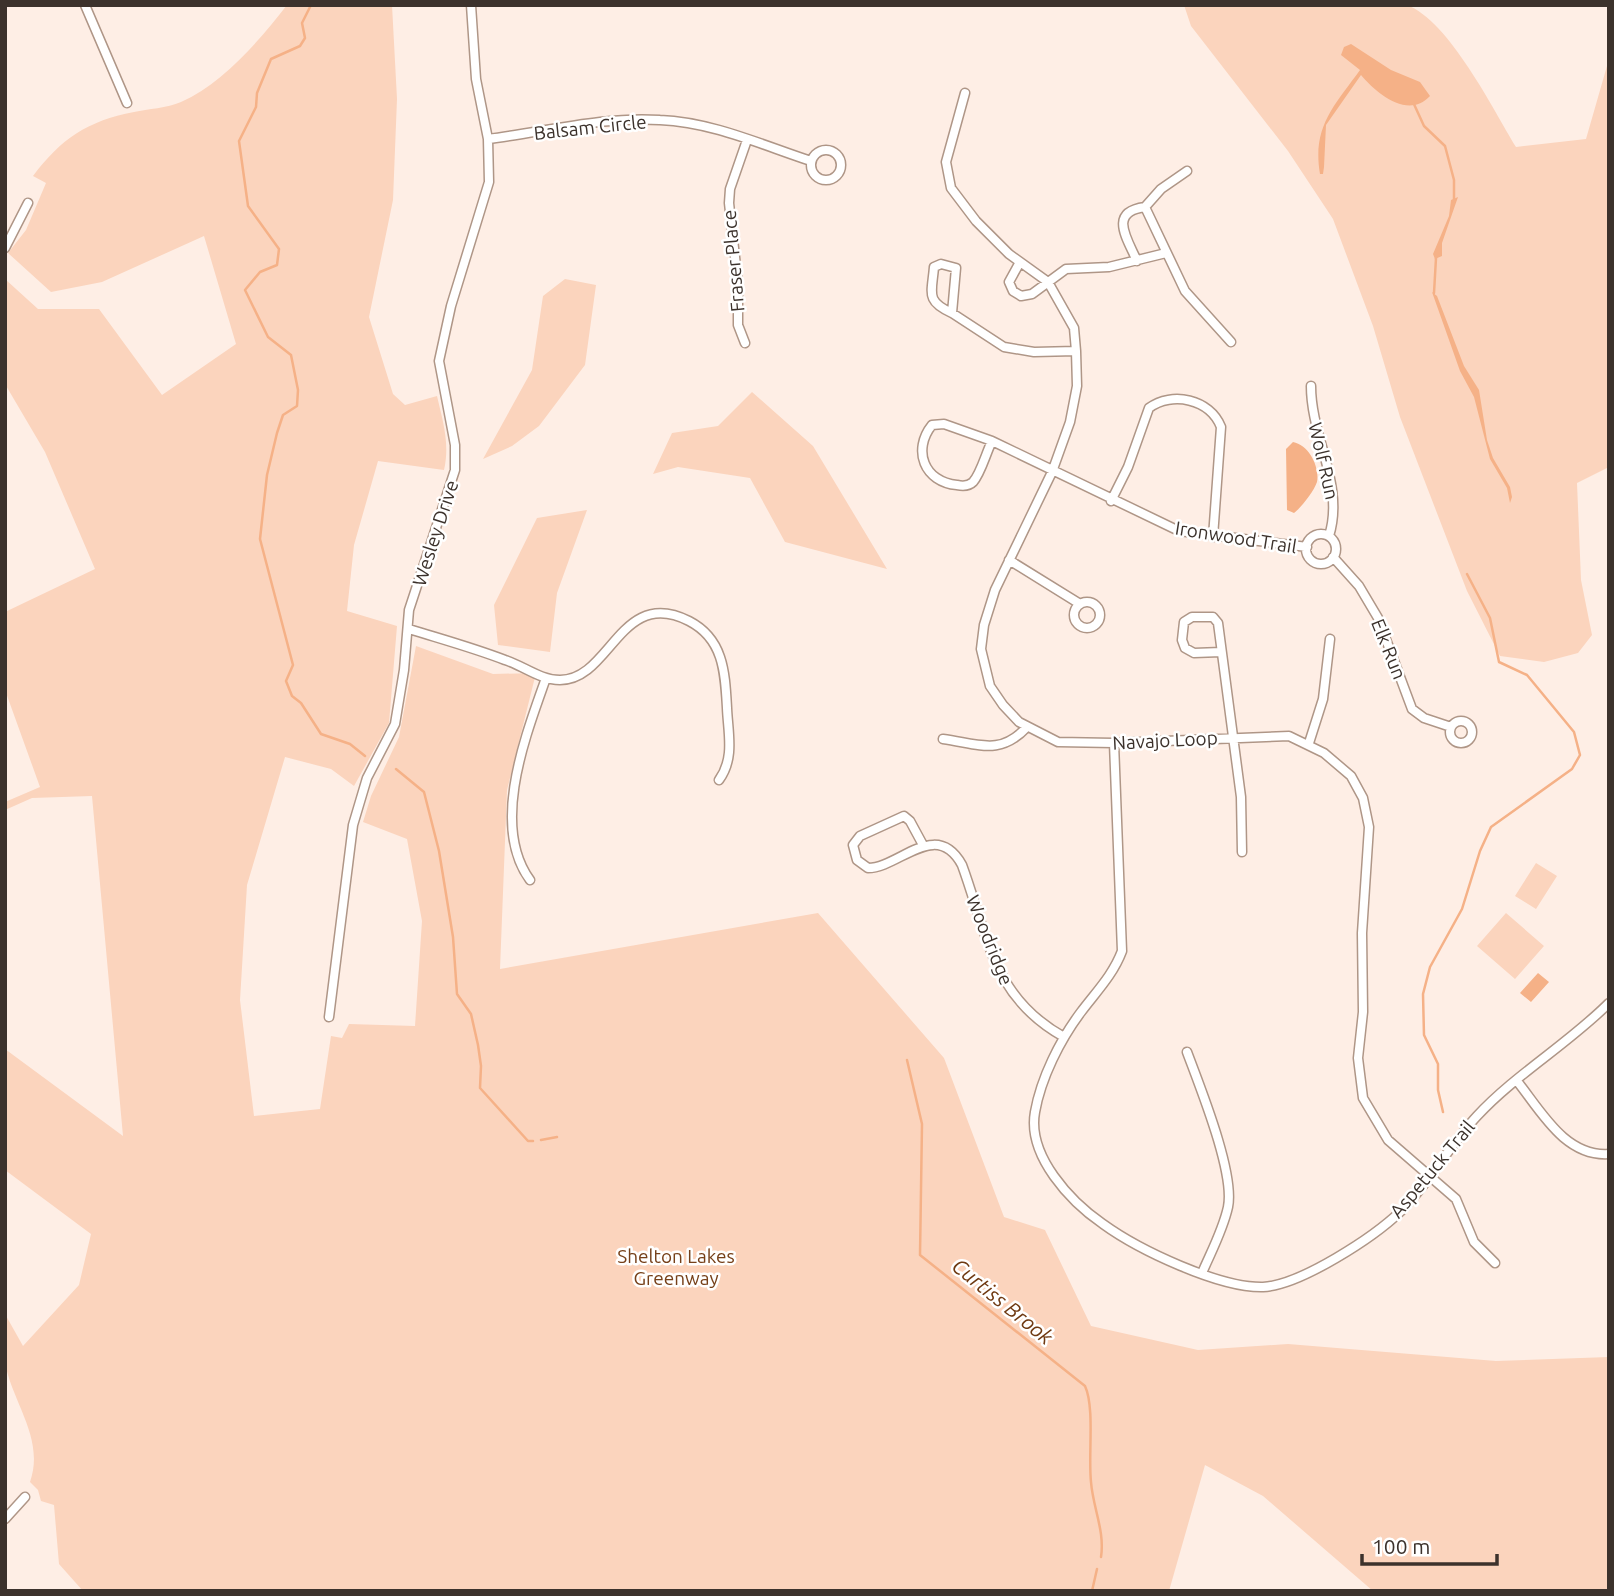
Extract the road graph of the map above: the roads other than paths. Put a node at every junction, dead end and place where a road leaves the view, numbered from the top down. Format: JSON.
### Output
{"nodes":[{"id":1,"x":85,"y":5,"type":"edge"},
{"id":2,"x":471,"y":5,"type":"edge"},
{"id":3,"x":965,"y":93,"type":"dead end"},
{"id":4,"x":127,"y":103,"type":"dead end"},
{"id":5,"x":488,"y":139,"type":"junction"},
{"id":6,"x":747,"y":140,"type":"junction"},
{"id":7,"x":811,"y":160,"type":"dead end"},
{"id":8,"x":1187,"y":171,"type":"dead end"},
{"id":9,"x":28,"y":203,"type":"dead end"},
{"id":10,"x":1145,"y":207,"type":"junction"},
{"id":11,"x":5,"y":248,"type":"edge"},
{"id":12,"x":1166,"y":253,"type":"junction"},
{"id":13,"x":1137,"y":261,"type":"junction"},
{"id":14,"x":1020,"y":262,"type":"junction"},
{"id":15,"x":1048,"y":282,"type":"junction"},
{"id":16,"x":952,"y":313,"type":"junction"},
{"id":17,"x":1231,"y":342,"type":"dead end"},
{"id":18,"x":745,"y":343,"type":"dead end"},
{"id":19,"x":1076,"y":351,"type":"junction"},
{"id":20,"x":1311,"y":386,"type":"dead end"},
{"id":21,"x":992,"y":441,"type":"junction"},
{"id":22,"x":1052,"y":472,"type":"junction"},
{"id":23,"x":1111,"y":500,"type":"junction"},
{"id":24,"x":1329,"y":536,"type":"junction"},
{"id":25,"x":1213,"y":537,"type":"junction"},
{"id":26,"x":1307,"y":547,"type":"junction"},
{"id":27,"x":1333,"y":557,"type":"junction"},
{"id":28,"x":1009,"y":560,"type":"junction"},
{"id":29,"x":1080,"y":604,"type":"dead end"},
{"id":30,"x":409,"y":629,"type":"junction"},
{"id":31,"x":1330,"y":639,"type":"dead end"},
{"id":32,"x":1221,"y":652,"type":"junction"},
{"id":33,"x":546,"y":678,"type":"junction"},
{"id":34,"x":1027,"y":727,"type":"junction"},
{"id":35,"x":1451,"y":727,"type":"dead end"},
{"id":36,"x":1233,"y":736,"type":"junction"},
{"id":37,"x":943,"y":739,"type":"dead end"},
{"id":38,"x":1114,"y":743,"type":"junction"},
{"id":39,"x":1309,"y":743,"type":"junction"},
{"id":40,"x":719,"y":780,"type":"dead end"},
{"id":41,"x":923,"y":845,"type":"junction"},
{"id":42,"x":1242,"y":852,"type":"dead end"},
{"id":43,"x":530,"y":880,"type":"dead end"},
{"id":44,"x":1609,"y":1003,"type":"edge"},
{"id":45,"x":329,"y":1017,"type":"dead end"},
{"id":46,"x":1064,"y":1037,"type":"junction"},
{"id":47,"x":1186,"y":1052,"type":"dead end"},
{"id":48,"x":1517,"y":1081,"type":"junction"},
{"id":49,"x":1609,"y":1154,"type":"edge"},
{"id":50,"x":1429,"y":1176,"type":"junction"},
{"id":51,"x":1495,"y":1263,"type":"dead end"},
{"id":52,"x":1202,"y":1273,"type":"junction"},
{"id":53,"x":25,"y":1497,"type":"dead end"},
{"id":54,"x":5,"y":1519,"type":"edge"}],
"edges":[{"from":1,"to":4,"type":"street"},
{"from":2,"to":5,"type":"street","name":"Wesley Drive"},
{"from":3,"to":14,"type":"street","name":"Navajo Loop"},
{"from":5,"to":6,"type":"street","name":"Balsam Circle"},
{"from":5,"to":30,"type":"street","name":"Wesley Drive"},
{"from":6,"to":7,"type":"street","name":"Balsam Circle"},
{"from":6,"to":18,"type":"street","name":"Fraser Place"},
{"from":8,"to":10,"type":"street"},
{"from":9,"to":11,"type":"street"},
{"from":10,"to":12,"type":"street"},
{"from":10,"to":13,"type":"street"},
{"from":12,"to":13,"type":"street"},
{"from":12,"to":17,"type":"street"},
{"from":13,"to":15,"type":"street"},
{"from":14,"to":15,"type":"street","name":"Navajo Loop"},
{"from":14,"to":15,"type":"street"},
{"from":15,"to":19,"type":"street","name":"Navajo Loop"},
{"from":16,"to":16,"type":"street"},
{"from":16,"to":19,"type":"street"},
{"from":19,"to":22,"type":"street","name":"Navajo Loop"},
{"from":20,"to":24,"type":"street","name":"Wolf Run"},
{"from":21,"to":21,"type":"street"},
{"from":21,"to":22,"type":"street","name":"Ironwood Trail"},
{"from":22,"to":23,"type":"street","name":"Ironwood Trail"},
{"from":22,"to":28,"type":"street","name":"Navajo Loop"},
{"from":23,"to":25,"type":"street","name":"Ironwood Trail"},
{"from":23,"to":25,"type":"street"},
{"from":24,"to":26,"type":"street"},
{"from":24,"to":27,"type":"street"},
{"from":25,"to":26,"type":"street","name":"Ironwood Trail"},
{"from":26,"to":27,"type":"street"},
{"from":27,"to":35,"type":"street","name":"Elk Run"},
{"from":28,"to":29,"type":"street"},
{"from":28,"to":34,"type":"street","name":"Navajo Loop"},
{"from":30,"to":33,"type":"street"},
{"from":30,"to":45,"type":"street","name":"Wesley Drive"},
{"from":31,"to":39,"type":"street"},
{"from":32,"to":32,"type":"street"},
{"from":32,"to":36,"type":"street"},
{"from":33,"to":40,"type":"street"},
{"from":33,"to":43,"type":"street"},
{"from":34,"to":37,"type":"street"},
{"from":34,"to":38,"type":"street","name":"Navajo Loop"},
{"from":36,"to":38,"type":"street","name":"Navajo Loop"},
{"from":36,"to":39,"type":"street","name":"Navajo Loop"},
{"from":36,"to":42,"type":"street"},
{"from":38,"to":46,"type":"street","name":"Aspetuck Trail"},
{"from":39,"to":50,"type":"street","name":"Navajo Loop"},
{"from":41,"to":41,"type":"street"},
{"from":41,"to":46,"type":"street","name":"Woodridge"},
{"from":44,"to":48,"type":"street","name":"Aspetuck Trail"},
{"from":46,"to":52,"type":"street","name":"Aspetuck Trail"},
{"from":47,"to":52,"type":"street"},
{"from":48,"to":49,"type":"street"},
{"from":48,"to":50,"type":"street","name":"Aspetuck Trail"},
{"from":50,"to":51,"type":"street","name":"Navajo Loop"},
{"from":50,"to":52,"type":"street","name":"Aspetuck Trail"},
{"from":53,"to":54,"type":"street"}]}
